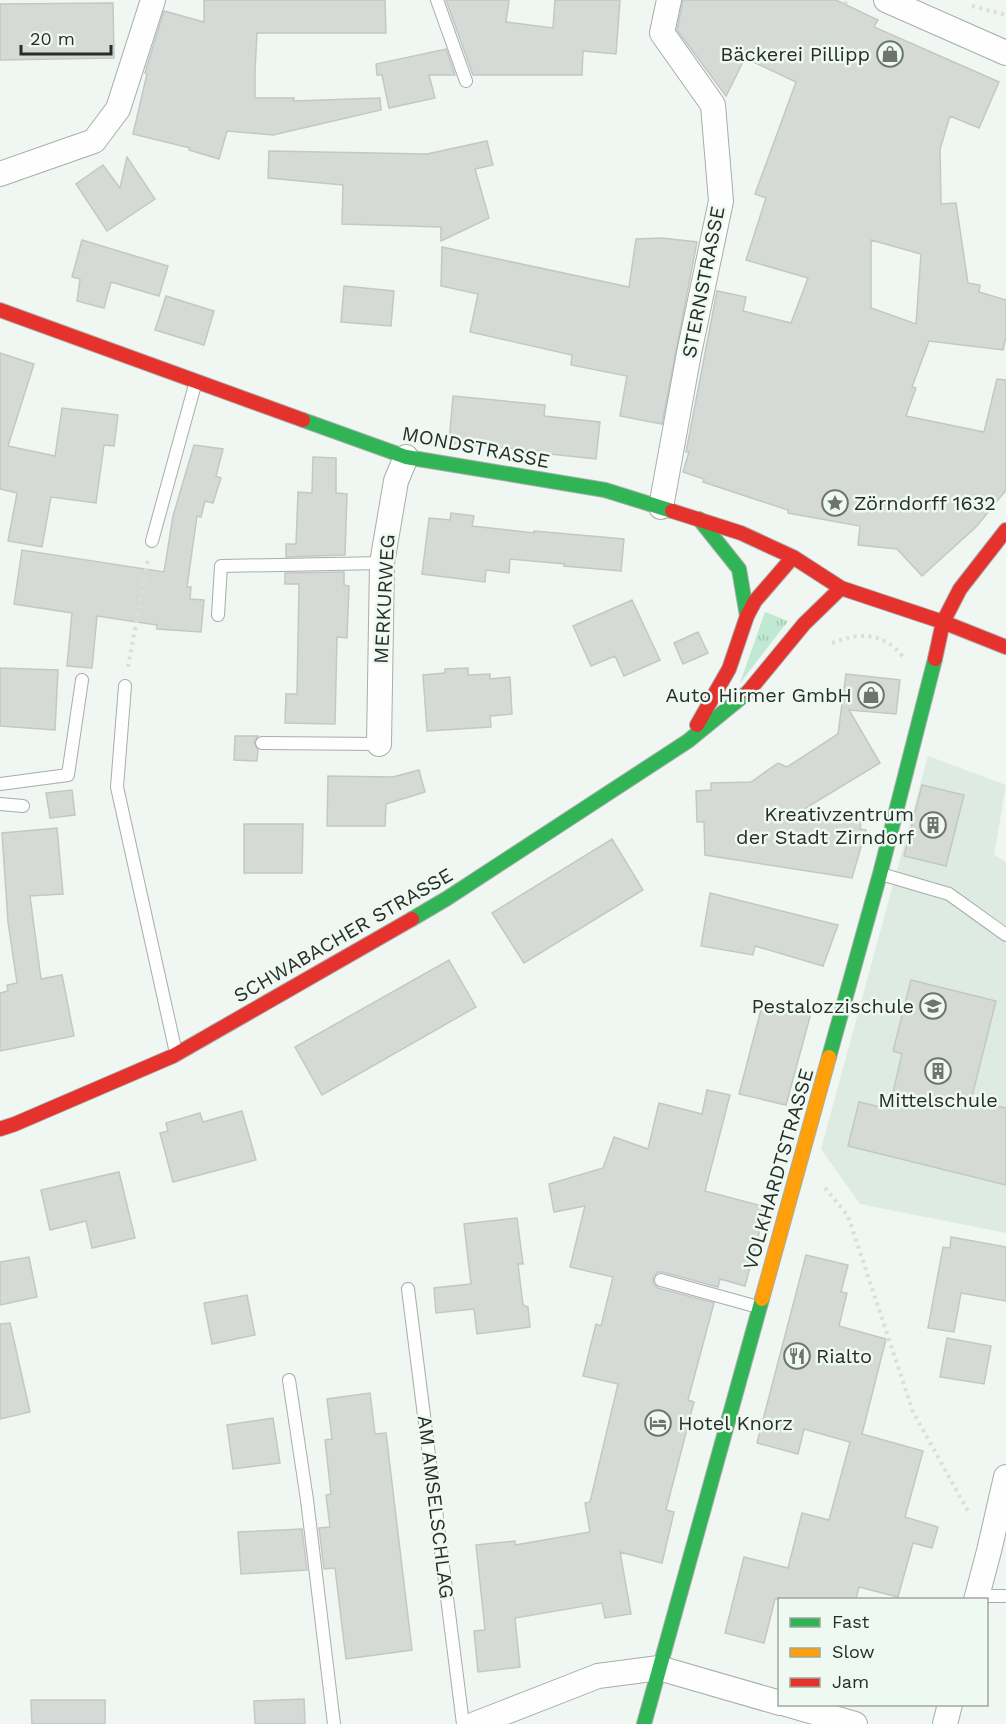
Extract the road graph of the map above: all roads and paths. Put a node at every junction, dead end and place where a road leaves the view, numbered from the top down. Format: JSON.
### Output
{"nodes":[{"id":1,"x":153,"y":0,"type":"edge"},
{"id":2,"x":437,"y":0,"type":"edge"},
{"id":3,"x":669,"y":0,"type":"edge"},
{"id":4,"x":886,"y":0,"type":"edge"},
{"id":5,"x":967,"y":4,"type":"dead end"},
{"id":6,"x":1006,"y":14,"type":"edge"},
{"id":7,"x":1006,"y":53,"type":"edge"},
{"id":8,"x":466,"y":81,"type":"dead end"},
{"id":9,"x":0,"y":174,"type":"edge"},
{"id":10,"x":0,"y":310,"type":"edge"},
{"id":11,"x":196,"y":380,"type":"junction"},
{"id":12,"x":406,"y":457,"type":"junction"},
{"id":13,"x":661,"y":507,"type":"junction"},
{"id":14,"x":699,"y":519,"type":"junction"},
{"id":15,"x":1006,"y":530,"type":"edge"},
{"id":16,"x":152,"y":541,"type":"joint"},
{"id":17,"x":794,"y":557,"type":"junction"},
{"id":18,"x":382,"y":563,"type":"junction"},
{"id":19,"x":841,"y":588,"type":"junction"},
{"id":20,"x":218,"y":615,"type":"dead end"},
{"id":21,"x":747,"y":616,"type":"junction"},
{"id":22,"x":943,"y":622,"type":"junction"},
{"id":23,"x":831,"y":643,"type":"dead end"},
{"id":24,"x":1006,"y":647,"type":"edge"},
{"id":25,"x":82,"y":680,"type":"dead end"},
{"id":26,"x":125,"y":686,"type":"joint"},
{"id":27,"x":929,"y":686,"type":"junction"},
{"id":28,"x":688,"y":741,"type":"junction"},
{"id":29,"x":262,"y":743,"type":"dead end"},
{"id":30,"x":379,"y":744,"type":"joint"},
{"id":31,"x":0,"y":784,"type":"edge"},
{"id":32,"x":0,"y":804,"type":"edge"},
{"id":33,"x":23,"y":806,"type":"dead end"},
{"id":34,"x":880,"y":874,"type":"junction"},
{"id":35,"x":1006,"y":935,"type":"edge"},
{"id":36,"x":177,"y":1054,"type":"junction"},
{"id":37,"x":0,"y":1129,"type":"edge"},
{"id":38,"x":801,"y":1158,"type":"junction"},
{"id":39,"x":661,"y":1280,"type":"dead end"},
{"id":40,"x":408,"y":1289,"type":"dead end"},
{"id":41,"x":759,"y":1307,"type":"junction"},
{"id":42,"x":289,"y":1380,"type":"dead end"},
{"id":43,"x":1006,"y":1477,"type":"edge"},
{"id":44,"x":989,"y":1551,"type":"junction"},
{"id":45,"x":1006,"y":1596,"type":"edge"},
{"id":46,"x":976,"y":1598,"type":"edge"},
{"id":47,"x":659,"y":1668,"type":"junction"},
{"id":48,"x":778,"y":1701,"type":"edge"},
{"id":49,"x":793,"y":1706,"type":"edge"},
{"id":50,"x":950,"y":1706,"type":"edge"},
{"id":51,"x":334,"y":1724,"type":"edge"},
{"id":52,"x":464,"y":1724,"type":"edge"},
{"id":53,"x":475,"y":1724,"type":"edge"},
{"id":54,"x":644,"y":1724,"type":"edge"},
{"id":55,"x":855,"y":1724,"type":"edge"},
{"id":56,"x":945,"y":1724,"type":"edge"}],
"edges":[{"from":1,"to":9,"type":"street"},
{"from":2,"to":8,"type":"lane"},
{"from":3,"to":13,"type":"street","name":"STERNSTRASSE"},
{"from":4,"to":7,"type":"street"},
{"from":5,"to":6,"type":"path"},
{"from":10,"to":11,"type":"street","name":"MONDSTRASSE"},
{"from":11,"to":12,"type":"street","name":"MONDSTRASSE"},
{"from":11,"to":16,"type":"lane"},
{"from":12,"to":13,"type":"street","name":"MONDSTRASSE"},
{"from":12,"to":18,"type":"street","name":"MERKURWEG"},
{"from":13,"to":14,"type":"street","name":"MONDSTRASSE"},
{"from":14,"to":17,"type":"street","name":"MONDSTRASSE"},
{"from":14,"to":21,"type":"street"},
{"from":15,"to":22,"type":"street","name":"VOLKHARDTSTRASSE"},
{"from":16,"to":26,"type":"path"},
{"from":17,"to":19,"type":"street","name":"MONDSTRASSE"},
{"from":17,"to":21,"type":"street","name":"SCHWABACHER STRASSE"},
{"from":18,"to":20,"type":"lane"},
{"from":18,"to":30,"type":"street","name":"MERKURWEG"},
{"from":19,"to":22,"type":"street","name":"MONDSTRASSE"},
{"from":19,"to":28,"type":"street","name":"SCHWABACHER STRASSE"},
{"from":21,"to":28,"type":"street","name":"SCHWABACHER STRASSE"},
{"from":22,"to":24,"type":"street","name":"MONDSTRASSE"},
{"from":22,"to":27,"type":"street","name":"VOLKHARDTSTRASSE"},
{"from":23,"to":27,"type":"path"},
{"from":25,"to":31,"type":"lane"},
{"from":26,"to":36,"type":"lane"},
{"from":27,"to":34,"type":"street","name":"VOLKHARDTSTRASSE"},
{"from":28,"to":36,"type":"street","name":"SCHWABACHER STRASSE"},
{"from":29,"to":30,"type":"lane"},
{"from":32,"to":33,"type":"lane"},
{"from":34,"to":35,"type":"lane"},
{"from":34,"to":38,"type":"street","name":"VOLKHARDTSTRASSE"},
{"from":36,"to":37,"type":"street","name":"SCHWABACHER STRASSE"},
{"from":38,"to":41,"type":"street","name":"VOLKHARDTSTRASSE"},
{"from":38,"to":44,"type":"path"},
{"from":39,"to":41,"type":"lane"},
{"from":40,"to":52,"type":"lane","name":"AM AMSELSCHLAG"},
{"from":41,"to":47,"type":"street","name":"VOLKHARDTSTRASSE"},
{"from":42,"to":51,"type":"lane"},
{"from":43,"to":44,"type":"street"},
{"from":44,"to":46,"type":"street"},
{"from":45,"to":46,"type":"lane"},
{"from":47,"to":48,"type":"street"},
{"from":47,"to":53,"type":"street"},
{"from":47,"to":54,"type":"street","name":"VOLKHARDTSTRASSE"},
{"from":49,"to":55,"type":"street"},
{"from":50,"to":56,"type":"street"}]}
